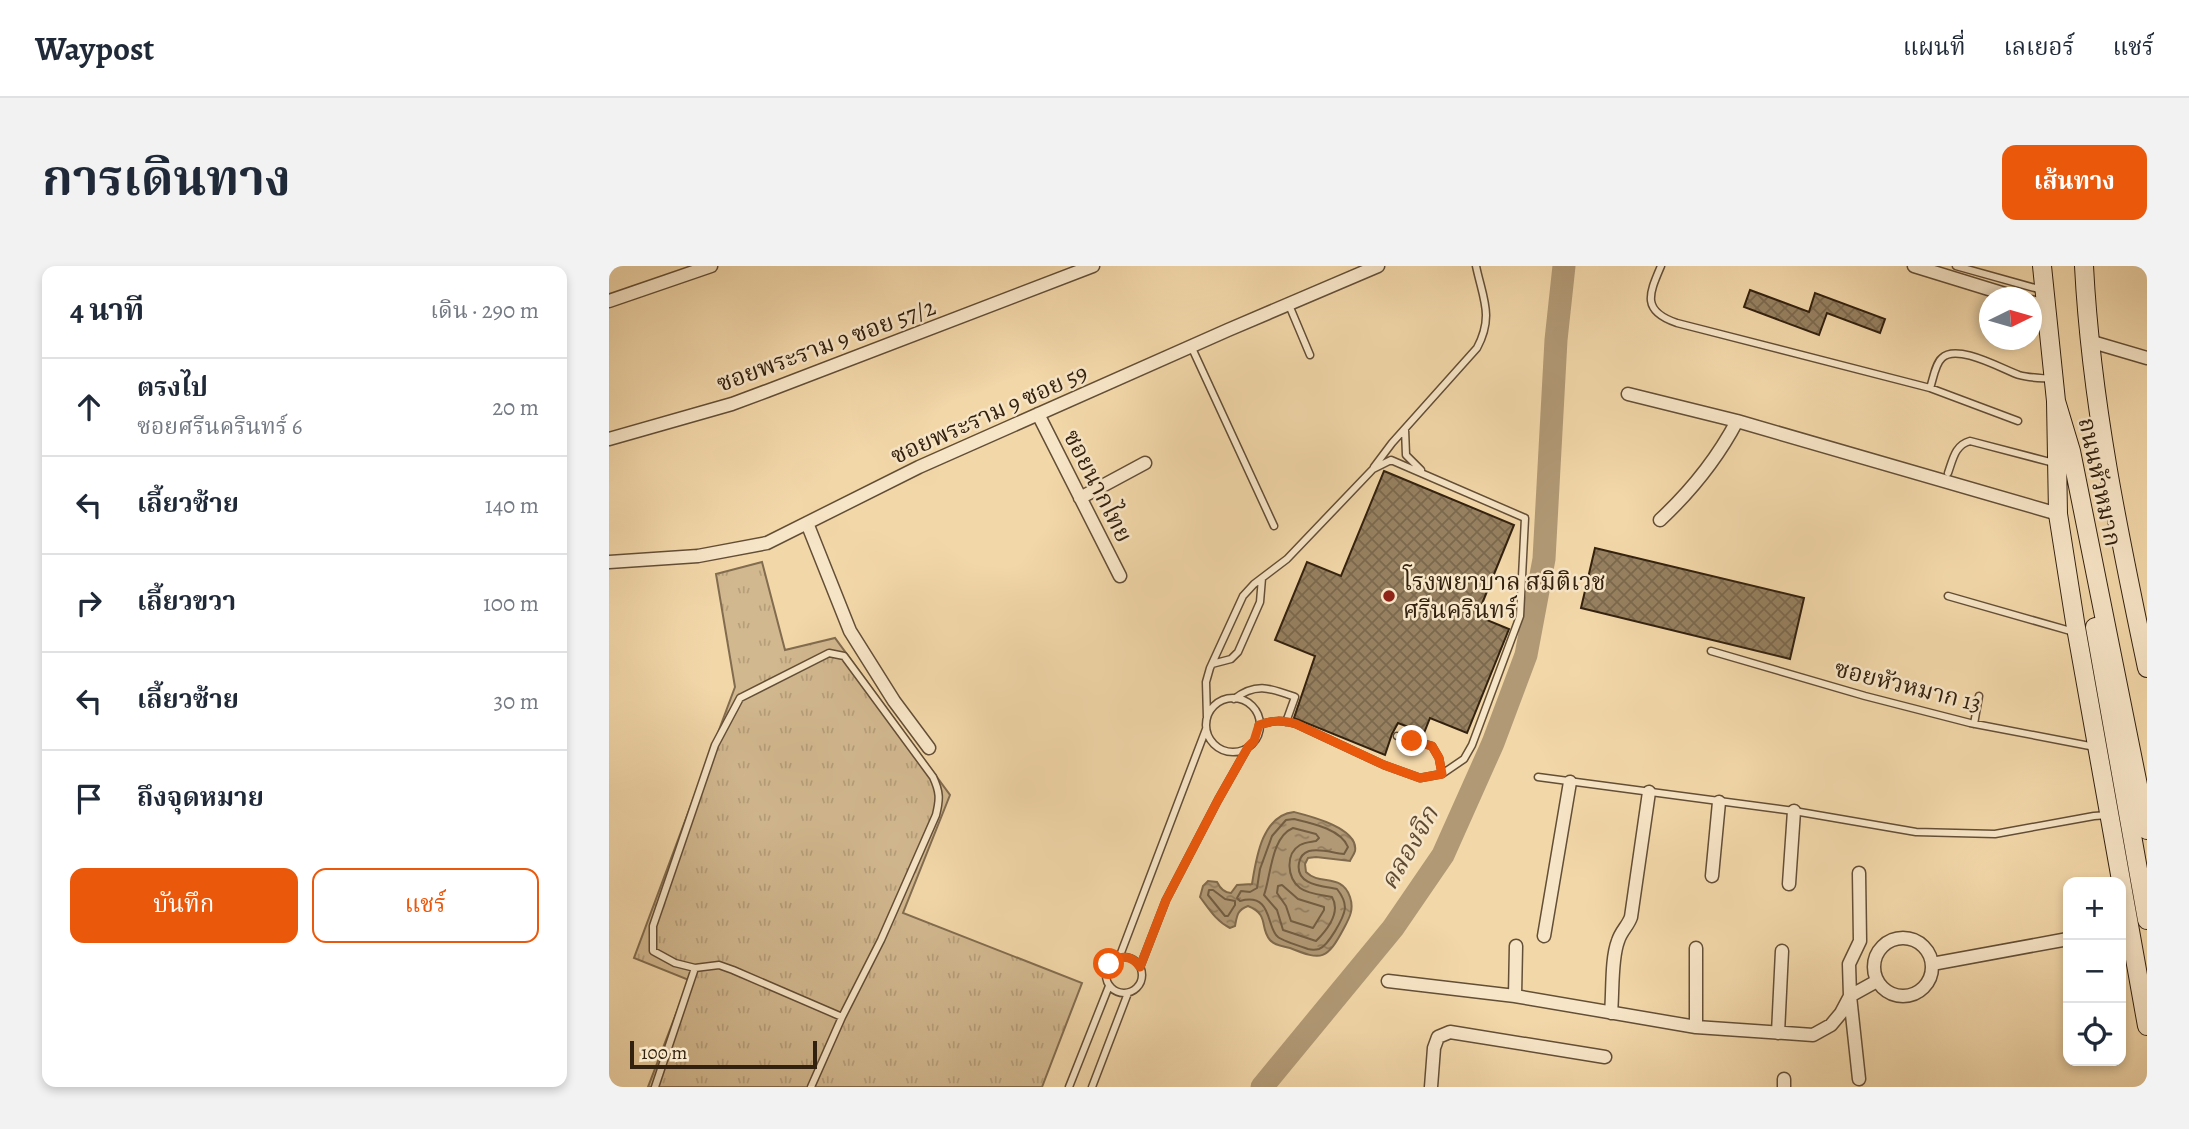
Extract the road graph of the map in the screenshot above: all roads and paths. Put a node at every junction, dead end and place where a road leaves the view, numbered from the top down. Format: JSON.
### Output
{"nodes":[{"id":1,"x":711,"y":266,"type":"edge"},
{"id":2,"x":1093,"y":266,"type":"edge"},
{"id":3,"x":1378,"y":266,"type":"edge"},
{"id":4,"x":1476,"y":266,"type":"edge"},
{"id":5,"x":1661,"y":266,"type":"edge"},
{"id":6,"x":1914,"y":266,"type":"edge"},
{"id":7,"x":1956,"y":266,"type":"edge"},
{"id":8,"x":2042,"y":266,"type":"edge"},
{"id":9,"x":2084,"y":266,"type":"edge"},
{"id":10,"x":1354,"y":271,"type":"edge"},
{"id":11,"x":1982,"y":287,"type":"edge"},
{"id":12,"x":2009,"y":287,"type":"edge"},
{"id":13,"x":2041,"y":287,"type":"edge"},
{"id":14,"x":609,"y":302,"type":"edge"},
{"id":15,"x":1289,"y":303,"type":"junction"},
{"id":16,"x":2042,"y":310,"type":"edge"},
{"id":17,"x":2089,"y":341,"type":"junction"},
{"id":18,"x":1191,"y":346,"type":"junction"},
{"id":19,"x":1310,"y":355,"type":"dead end"},
{"id":20,"x":2147,"y":358,"type":"edge"},
{"id":21,"x":2054,"y":379,"type":"junction"},
{"id":22,"x":1930,"y":388,"type":"junction"},
{"id":23,"x":1628,"y":394,"type":"dead end"},
{"id":24,"x":2056,"y":401,"type":"junction"},
{"id":25,"x":1038,"y":414,"type":"junction"},
{"id":26,"x":1737,"y":421,"type":"junction"},
{"id":27,"x":2018,"y":421,"type":"dead end"},
{"id":28,"x":1405,"y":429,"type":"junction"},
{"id":29,"x":609,"y":439,"type":"edge"},
{"id":30,"x":1145,"y":463,"type":"dead end"},
{"id":31,"x":2056,"y":464,"type":"junction"},
{"id":32,"x":1373,"y":468,"type":"junction"},
{"id":33,"x":1948,"y":472,"type":"dead end"},
{"id":34,"x":1423,"y":473,"type":"junction"},
{"id":35,"x":1080,"y":498,"type":"junction"},
{"id":36,"x":2058,"y":514,"type":"junction"},
{"id":37,"x":1660,"y":520,"type":"dead end"},
{"id":38,"x":807,"y":523,"type":"junction"},
{"id":39,"x":1274,"y":526,"type":"dead end"},
{"id":40,"x":2089,"y":549,"type":"junction"},
{"id":41,"x":609,"y":562,"type":"edge"},
{"id":42,"x":1120,"y":576,"type":"dead end"},
{"id":43,"x":1262,"y":578,"type":"junction"},
{"id":44,"x":1948,"y":596,"type":"dead end"},
{"id":45,"x":2077,"y":633,"type":"junction"},
{"id":46,"x":1711,"y":651,"type":"dead end"},
{"id":47,"x":1212,"y":664,"type":"junction"},
{"id":48,"x":2147,"y":668,"type":"edge"},
{"id":49,"x":1979,"y":695,"type":"dead end"},
{"id":50,"x":1234,"y":699,"type":"junction"},
{"id":51,"x":1207,"y":718,"type":"junction"},
{"id":52,"x":1286,"y":722,"type":"junction"},
{"id":53,"x":1974,"y":723,"type":"junction"},
{"id":54,"x":1259,"y":725,"type":"junction"},
{"id":55,"x":1206,"y":729,"type":"junction"},
{"id":56,"x":1397,"y":736,"type":"dead end"},
{"id":57,"x":1248,"y":747,"type":"junction"},
{"id":58,"x":2097,"y":747,"type":"junction"},
{"id":59,"x":929,"y":748,"type":"dead end"},
{"id":60,"x":1442,"y":774,"type":"junction"},
{"id":61,"x":1538,"y":777,"type":"dead end"},
{"id":62,"x":1570,"y":782,"type":"junction"},
{"id":63,"x":1649,"y":792,"type":"junction"},
{"id":64,"x":1719,"y":803,"type":"junction"},
{"id":65,"x":1794,"y":811,"type":"junction"},
{"id":66,"x":2110,"y":815,"type":"junction"},
{"id":67,"x":2147,"y":830,"type":"edge"},
{"id":68,"x":1859,"y":873,"type":"dead end"},
{"id":69,"x":1712,"y":876,"type":"dead end"},
{"id":70,"x":2118,"y":877,"type":"edge"},
{"id":71,"x":1789,"y":884,"type":"dead end"},
{"id":72,"x":2147,"y":920,"type":"edge"},
{"id":73,"x":2126,"y":932,"type":"edge"},
{"id":74,"x":1543,"y":936,"type":"dead end"},
{"id":75,"x":2063,"y":940,"type":"edge"},
{"id":76,"x":1516,"y":946,"type":"dead end"},
{"id":77,"x":1696,"y":948,"type":"dead end"},
{"id":78,"x":1782,"y":951,"type":"dead end"},
{"id":79,"x":1119,"y":957,"type":"junction"},
{"id":80,"x":1932,"y":964,"type":"junction"},
{"id":81,"x":1140,"y":967,"type":"junction"},
{"id":82,"x":695,"y":968,"type":"junction"},
{"id":83,"x":1388,"y":981,"type":"dead end"},
{"id":84,"x":1877,"y":981,"type":"junction"},
{"id":85,"x":1109,"y":986,"type":"junction"},
{"id":86,"x":1128,"y":993,"type":"junction"},
{"id":87,"x":1515,"y":996,"type":"junction"},
{"id":88,"x":1850,"y":996,"type":"junction"},
{"id":89,"x":1611,"y":1013,"type":"junction"},
{"id":90,"x":842,"y":1017,"type":"junction"},
{"id":91,"x":2147,"y":1026,"type":"edge"},
{"id":92,"x":1696,"y":1027,"type":"junction"},
{"id":93,"x":1778,"y":1033,"type":"junction"},
{"id":94,"x":1605,"y":1057,"type":"dead end"},
{"id":95,"x":1859,"y":1079,"type":"dead end"},
{"id":96,"x":655,"y":1087,"type":"edge"},
{"id":97,"x":811,"y":1087,"type":"edge"},
{"id":98,"x":1069,"y":1087,"type":"edge"},
{"id":99,"x":1092,"y":1087,"type":"edge"},
{"id":100,"x":1431,"y":1087,"type":"edge"}],
"edges":[{"from":1,"to":14,"type":"street"},
{"from":2,"to":29,"type":"street","name":"ซอยพระราม 9 ซอย 57/2"},
{"from":3,"to":10,"type":"street","name":"ซอยพระราม 9 ซอย 59"},
{"from":4,"to":28,"type":"lane"},
{"from":5,"to":22,"type":"lane"},
{"from":6,"to":11,"type":"street"},
{"from":7,"to":12,"type":"lane"},
{"from":8,"to":13,"type":"main road","name":"ถนนหัวหมาก"},
{"from":9,"to":17,"type":"main road","name":"ถนนหัวหมาก"},
{"from":10,"to":15,"type":"street","name":"ซอยพระราม 9 ซอย 59"},
{"from":15,"to":18,"type":"street","name":"ซอยพระราม 9 ซอย 59"},
{"from":15,"to":19,"type":"lane"},
{"from":16,"to":21,"type":"main road","name":"ถนนหัวหมาก"},
{"from":17,"to":20,"type":"street"},
{"from":17,"to":48,"type":"main road","name":"ถนนหัวหมาก"},
{"from":18,"to":25,"type":"street","name":"ซอยพระราม 9 ซอย 59"},
{"from":18,"to":39,"type":"lane"},
{"from":21,"to":22,"type":"lane"},
{"from":21,"to":24,"type":"main road","name":"ถนนหัวหมาก"},
{"from":22,"to":27,"type":"lane"},
{"from":23,"to":26,"type":"street"},
{"from":24,"to":31,"type":"main road"},
{"from":24,"to":40,"type":"main road","name":"ถนนหัวหมาก"},
{"from":25,"to":35,"type":"street","name":"ซอยนากไทย"},
{"from":25,"to":38,"type":"street","name":"ซอยพระราม 9 ซอย 59"},
{"from":26,"to":36,"type":"street"},
{"from":26,"to":37,"type":"street"},
{"from":28,"to":32,"type":"lane"},
{"from":28,"to":34,"type":"lane"},
{"from":30,"to":35,"type":"street"},
{"from":31,"to":33,"type":"lane"},
{"from":31,"to":36,"type":"main road"},
{"from":32,"to":34,"type":"lane"},
{"from":32,"to":43,"type":"lane"},
{"from":34,"to":60,"type":"lane"},
{"from":35,"to":42,"type":"street","name":"ซอยนากไทย"},
{"from":36,"to":45,"type":"main road"},
{"from":38,"to":41,"type":"street","name":"ซอยพระราม 9 ซอย 59"},
{"from":38,"to":59,"type":"street"},
{"from":40,"to":67,"type":"main road","name":"ถนนหัวหมาก"},
{"from":40,"to":72,"type":"main road"},
{"from":43,"to":47,"type":"lane"},
{"from":43,"to":47,"type":"lane"},
{"from":44,"to":45,"type":"lane"},
{"from":45,"to":58,"type":"main road"},
{"from":46,"to":53,"type":"lane","name":"ซอยหัวหมาก 13"},
{"from":47,"to":51,"type":"lane"},
{"from":49,"to":53,"type":"lane"},
{"from":50,"to":51,"type":"lane"},
{"from":50,"to":52,"type":"lane"},
{"from":50,"to":54,"type":"lane"},
{"from":51,"to":55,"type":"lane"},
{"from":52,"to":54,"type":"lane"},
{"from":52,"to":60,"type":"lane"},
{"from":53,"to":58,"type":"lane","name":"ซอยหัวหมาก 13"},
{"from":54,"to":57,"type":"lane"},
{"from":55,"to":57,"type":"lane"},
{"from":55,"to":79,"type":"lane"},
{"from":56,"to":60,"type":"lane"},
{"from":57,"to":81,"type":"lane"},
{"from":58,"to":66,"type":"main road"},
{"from":61,"to":62,"type":"lane"},
{"from":62,"to":63,"type":"lane"},
{"from":62,"to":74,"type":"street"},
{"from":63,"to":64,"type":"lane"},
{"from":63,"to":89,"type":"street"},
{"from":64,"to":65,"type":"lane"},
{"from":64,"to":69,"type":"street"},
{"from":65,"to":66,"type":"lane"},
{"from":65,"to":71,"type":"street"},
{"from":66,"to":70,"type":"main road"},
{"from":68,"to":88,"type":"street"},
{"from":73,"to":91,"type":"main road"},
{"from":75,"to":80,"type":"street"},
{"from":76,"to":87,"type":"street"},
{"from":77,"to":92,"type":"street"},
{"from":78,"to":93,"type":"street"},
{"from":79,"to":81,"type":"lane"},
{"from":79,"to":85,"type":"lane"},
{"from":80,"to":84,"type":"street"},
{"from":80,"to":84,"type":"street"},
{"from":81,"to":86,"type":"lane"},
{"from":82,"to":90,"type":"lane"},
{"from":82,"to":90,"type":"lane"},
{"from":82,"to":96,"type":"lane"},
{"from":83,"to":87,"type":"street"},
{"from":84,"to":88,"type":"street"},
{"from":85,"to":86,"type":"lane"},
{"from":85,"to":98,"type":"lane"},
{"from":86,"to":99,"type":"lane"},
{"from":87,"to":89,"type":"street"},
{"from":88,"to":93,"type":"street"},
{"from":88,"to":95,"type":"street"},
{"from":89,"to":92,"type":"street"},
{"from":90,"to":97,"type":"lane"},
{"from":92,"to":93,"type":"street"},
{"from":94,"to":100,"type":"street"}]}
